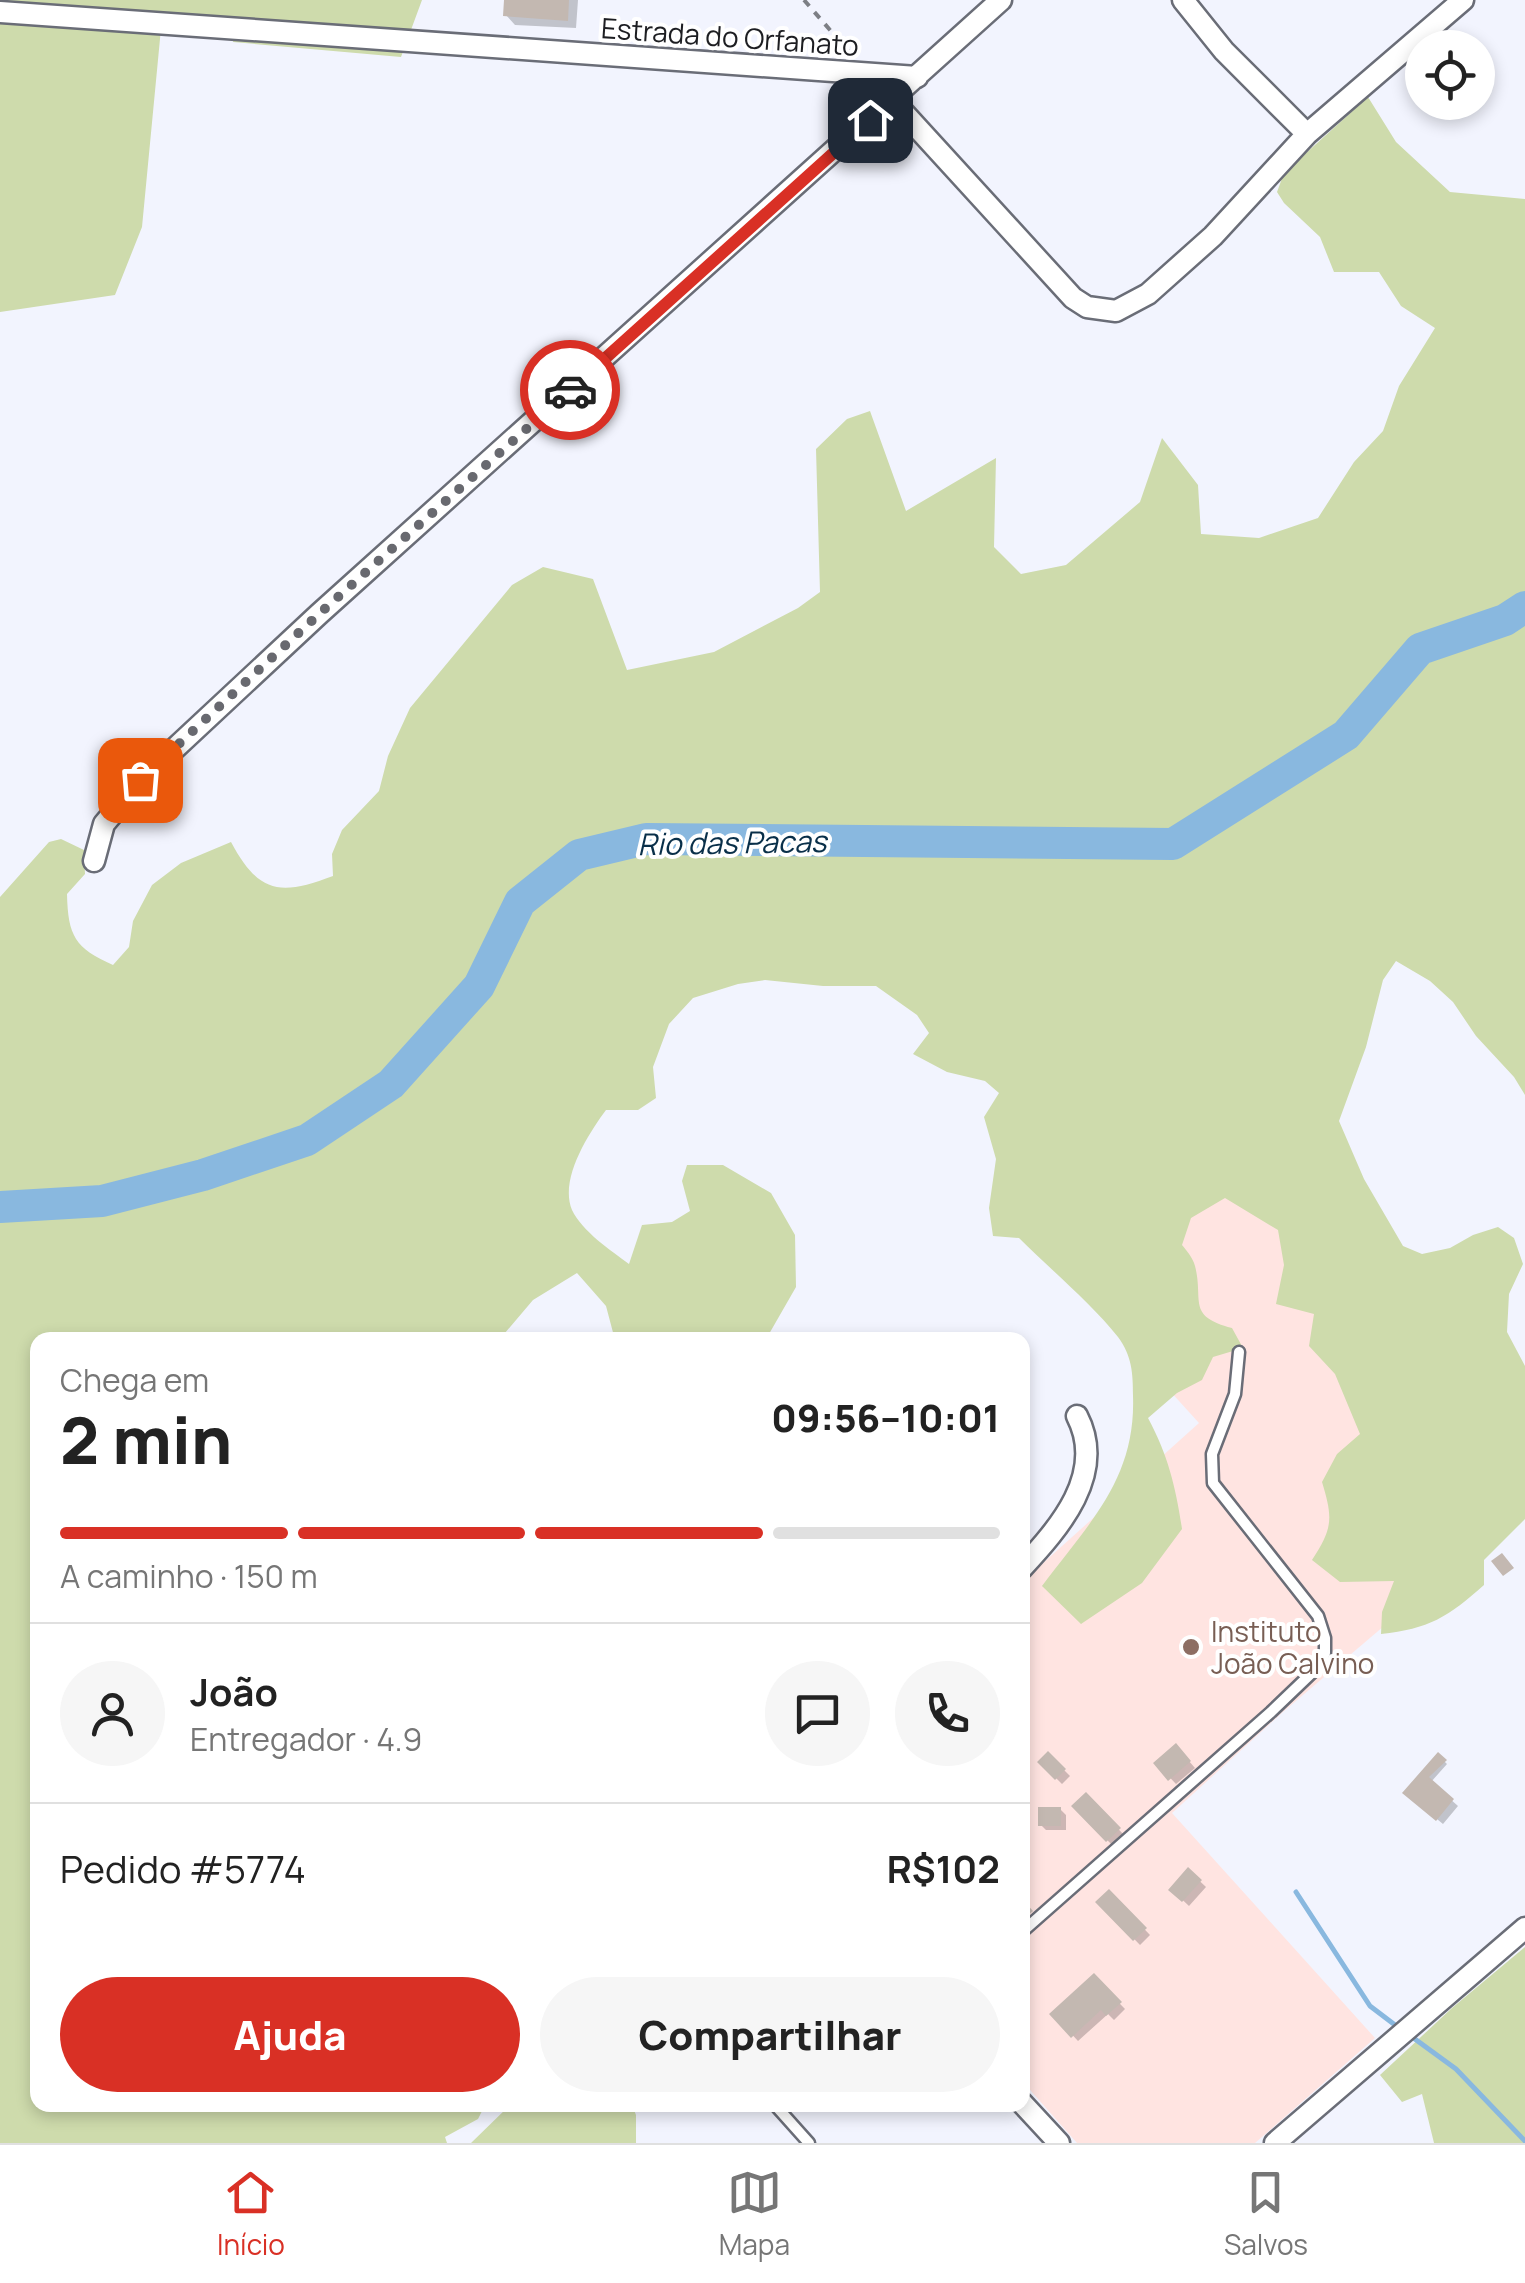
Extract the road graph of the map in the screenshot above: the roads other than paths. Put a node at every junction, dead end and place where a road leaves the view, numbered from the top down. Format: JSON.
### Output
{"nodes":[{"id":1,"x":1001,"y":0,"type":"edge"},
{"id":2,"x":1183,"y":0,"type":"edge"},
{"id":3,"x":1463,"y":0,"type":"edge"},
{"id":4,"x":0,"y":12,"type":"edge"},
{"id":5,"x":917,"y":77,"type":"junction"},
{"id":6,"x":892,"y":100,"type":"junction"},
{"id":7,"x":1307,"y":134,"type":"junction"},
{"id":8,"x":94,"y":862,"type":"dead end"},
{"id":9,"x":1239,"y":1352,"type":"dead end"},
{"id":10,"x":1077,"y":1416,"type":"dead end"},
{"id":11,"x":1030,"y":1559,"type":"edge"},
{"id":12,"x":1030,"y":1925,"type":"edge"},
{"id":13,"x":1525,"y":1928,"type":"edge"},
{"id":14,"x":1030,"y":2111,"type":"edge"},
{"id":15,"x":780,"y":2112,"type":"edge"},
{"id":16,"x":809,"y":2143,"type":"edge"},
{"id":17,"x":1059,"y":2143,"type":"edge"},
{"id":18,"x":1275,"y":2143,"type":"edge"}],
"edges":[{"from":1,"to":5,"type":"street"},
{"from":2,"to":7,"type":"street"},
{"from":3,"to":7,"type":"street"},
{"from":4,"to":5,"type":"street","name":"Estrada do Orfanato"},
{"from":5,"to":6,"type":"street"},
{"from":6,"to":7,"type":"street"},
{"from":6,"to":8,"type":"street"},
{"from":9,"to":12,"type":"lane"},
{"from":10,"to":11,"type":"street"},
{"from":13,"to":18,"type":"street"},
{"from":14,"to":17,"type":"street"},
{"from":15,"to":16,"type":"lane"}]}
